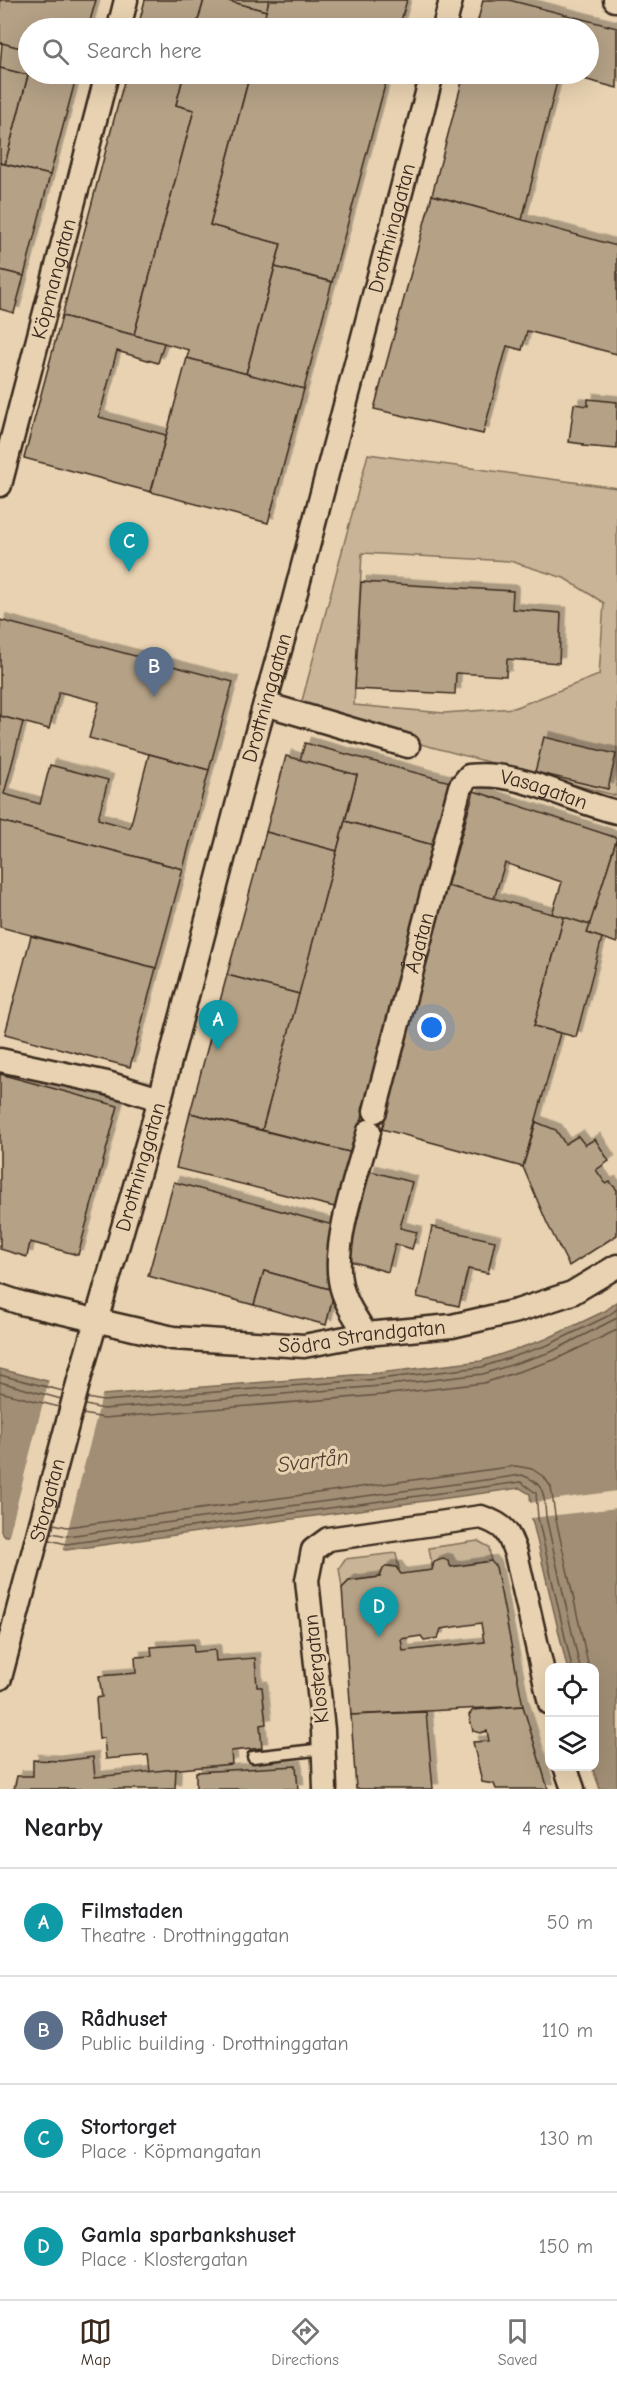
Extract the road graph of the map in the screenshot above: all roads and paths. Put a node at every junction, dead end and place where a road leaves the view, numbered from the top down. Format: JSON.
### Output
{"nodes":[{"id":1,"x":126,"y":0,"type":"edge"},
{"id":2,"x":452,"y":0,"type":"edge"},
{"id":3,"x":122,"y":18,"type":"edge"},
{"id":4,"x":447,"y":18,"type":"edge"},
{"id":5,"x":104,"y":84,"type":"edge"},
{"id":6,"x":429,"y":84,"type":"edge"},
{"id":7,"x":0,"y":485,"type":"edge"},
{"id":8,"x":265,"y":705,"type":"junction"},
{"id":9,"x":408,"y":746,"type":"dead end"},
{"id":10,"x":469,"y":776,"type":"joint"},
{"id":11,"x":617,"y":812,"type":"edge"},
{"id":12,"x":0,"y":1060,"type":"edge"},
{"id":13,"x":160,"y":1099,"type":"junction"},
{"id":14,"x":617,"y":1266,"type":"edge"},
{"id":15,"x":0,"y":1296,"type":"edge"},
{"id":16,"x":97,"y":1321,"type":"junction"},
{"id":17,"x":366,"y":1334,"type":"junction"},
{"id":18,"x":0,"y":1678,"type":"edge"},
{"id":19,"x":545,"y":1685,"type":"edge"},
{"id":20,"x":324,"y":1749,"type":"junction"},
{"id":21,"x":253,"y":1757,"type":"dead end"},
{"id":22,"x":566,"y":1771,"type":"edge"},
{"id":23,"x":325,"y":1789,"type":"edge"},
{"id":24,"x":573,"y":1789,"type":"edge"}],
"edges":[{"from":1,"to":3,"type":"street"},
{"from":2,"to":4,"type":"street"},
{"from":5,"to":7,"type":"street","name":"Köpmangatan"},
{"from":6,"to":8,"type":"street","name":"Drottninggatan"},
{"from":8,"to":9,"type":"street"},
{"from":8,"to":13,"type":"street","name":"Drottninggatan"},
{"from":10,"to":11,"type":"street","name":"Vasagatan"},
{"from":10,"to":17,"type":"street","name":"Ågatan"},
{"from":12,"to":13,"type":"street"},
{"from":13,"to":16,"type":"street","name":"Drottninggatan"},
{"from":14,"to":17,"type":"street","name":"Södra Strandgatan"},
{"from":15,"to":16,"type":"street","name":"Södra Strandgatan"},
{"from":16,"to":17,"type":"street","name":"Södra Strandgatan"},
{"from":16,"to":18,"type":"street","name":"Storgatan"},
{"from":19,"to":20,"type":"street","name":"Klostergatan"},
{"from":20,"to":21,"type":"lane"},
{"from":20,"to":23,"type":"street","name":"Klostergatan"},
{"from":22,"to":24,"type":"street"}]}
